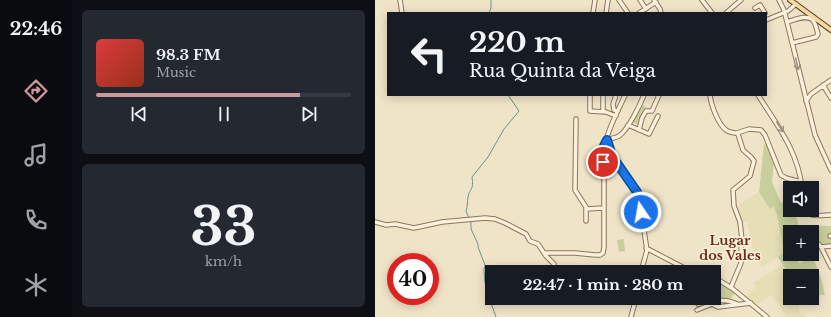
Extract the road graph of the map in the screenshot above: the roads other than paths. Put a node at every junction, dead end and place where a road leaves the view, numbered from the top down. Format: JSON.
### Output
{"nodes":[{"id":1,"x":400,"y":0,"type":"edge"},
{"id":2,"x":595,"y":0,"type":"edge"},
{"id":3,"x":608,"y":0,"type":"edge"},
{"id":4,"x":640,"y":0,"type":"edge"},
{"id":5,"x":702,"y":0,"type":"edge"},
{"id":6,"x":741,"y":0,"type":"edge"},
{"id":7,"x":779,"y":0,"type":"edge"},
{"id":8,"x":790,"y":0,"type":"edge"},
{"id":9,"x":622,"y":1,"type":"edge"},
{"id":10,"x":655,"y":1,"type":"edge"},
{"id":11,"x":796,"y":4,"type":"junction"},
{"id":12,"x":646,"y":8,"type":"junction"},
{"id":13,"x":755,"y":8,"type":"dead end"},
{"id":14,"x":402,"y":12,"type":"edge"},
{"id":15,"x":593,"y":12,"type":"edge"},
{"id":16,"x":606,"y":12,"type":"edge"},
{"id":17,"x":628,"y":12,"type":"edge"},
{"id":18,"x":640,"y":12,"type":"edge"},
{"id":19,"x":660,"y":12,"type":"edge"},
{"id":20,"x":711,"y":12,"type":"edge"},
{"id":21,"x":726,"y":12,"type":"edge"},
{"id":22,"x":764,"y":12,"type":"edge"},
{"id":23,"x":785,"y":13,"type":"junction"},
{"id":24,"x":767,"y":17,"type":"edge"},
{"id":25,"x":787,"y":22,"type":"junction"},
{"id":26,"x":831,"y":30,"type":"edge"},
{"id":27,"x":792,"y":43,"type":"junction"},
{"id":28,"x":831,"y":80,"type":"edge"},
{"id":29,"x":823,"y":85,"type":"junction"},
{"id":30,"x":590,"y":96,"type":"edge"},
{"id":31,"x":603,"y":96,"type":"edge"},
{"id":32,"x":616,"y":96,"type":"edge"},
{"id":33,"x":625,"y":96,"type":"edge"},
{"id":34,"x":643,"y":96,"type":"edge"},
{"id":35,"x":659,"y":96,"type":"edge"},
{"id":36,"x":710,"y":96,"type":"edge"},
{"id":37,"x":759,"y":96,"type":"edge"},
{"id":38,"x":831,"y":98,"type":"edge"},
{"id":39,"x":806,"y":101,"type":"junction"},
{"id":40,"x":618,"y":111,"type":"junction"},
{"id":41,"x":603,"y":112,"type":"junction"},
{"id":42,"x":616,"y":116,"type":"junction"},
{"id":43,"x":658,"y":116,"type":"dead end"},
{"id":44,"x":576,"y":118,"type":"dead end"},
{"id":45,"x":628,"y":125,"type":"junction"},
{"id":46,"x":639,"y":130,"type":"junction"},
{"id":47,"x":737,"y":133,"type":"junction"},
{"id":48,"x":608,"y":134,"type":"junction"},
{"id":49,"x":613,"y":137,"type":"junction"},
{"id":50,"x":606,"y":144,"type":"junction"},
{"id":51,"x":831,"y":170,"type":"edge"},
{"id":52,"x":797,"y":181,"type":"edge"},
{"id":53,"x":801,"y":181,"type":"edge"},
{"id":54,"x":603,"y":208,"type":"junction"},
{"id":55,"x":586,"y":209,"type":"junction"},
{"id":56,"x":819,"y":215,"type":"edge"},
{"id":57,"x":831,"y":215,"type":"edge"},
{"id":58,"x":586,"y":221,"type":"dead end"},
{"id":59,"x":375,"y":222,"type":"edge"},
{"id":60,"x":831,"y":246,"type":"edge"},
{"id":61,"x":821,"y":247,"type":"joint"},
{"id":62,"x":646,"y":248,"type":"junction"},
{"id":63,"x":544,"y":253,"type":"junction"},
{"id":64,"x":553,"y":264,"type":"dead end"},
{"id":65,"x":643,"y":265,"type":"edge"},
{"id":66,"x":678,"y":265,"type":"edge"},
{"id":67,"x":831,"y":267,"type":"edge"},
{"id":68,"x":721,"y":281,"type":"edge"},
{"id":69,"x":731,"y":287,"type":"junction"},
{"id":70,"x":721,"y":300,"type":"edge"},
{"id":71,"x":751,"y":303,"type":"junction"},
{"id":72,"x":738,"y":304,"type":"junction"},
{"id":73,"x":634,"y":305,"type":"edge"},
{"id":74,"x":697,"y":310,"type":"dead end"},
{"id":75,"x":631,"y":317,"type":"edge"},
{"id":76,"x":767,"y":317,"type":"edge"}],
"edges":[{"from":1,"to":14,"type":"street"},
{"from":2,"to":15,"type":"street"},
{"from":3,"to":16,"type":"street"},
{"from":4,"to":12,"type":"street"},
{"from":5,"to":20,"type":"street"},
{"from":6,"to":21,"type":"street"},
{"from":7,"to":23,"type":"street"},
{"from":8,"to":11,"type":"main road"},
{"from":9,"to":17,"type":"street"},
{"from":10,"to":12,"type":"street"},
{"from":10,"to":19,"type":"street"},
{"from":11,"to":23,"type":"street"},
{"from":11,"to":26,"type":"main road"},
{"from":12,"to":18,"type":"street"},
{"from":13,"to":22,"type":"street"},
{"from":23,"to":24,"type":"street"},
{"from":23,"to":25,"type":"street"},
{"from":25,"to":27,"type":"street"},
{"from":25,"to":27,"type":"street"},
{"from":27,"to":39,"type":"street","one_way":true},
{"from":28,"to":29,"type":"street"},
{"from":29,"to":38,"type":"street"},
{"from":29,"to":39,"type":"street"},
{"from":30,"to":41,"type":"street"},
{"from":31,"to":41,"type":"street"},
{"from":32,"to":40,"type":"street"},
{"from":33,"to":40,"type":"street"},
{"from":34,"to":45,"type":"street"},
{"from":35,"to":46,"type":"street"},
{"from":36,"to":47,"type":"street"},
{"from":37,"to":53,"type":"street","one_way":true},
{"from":39,"to":51,"type":"street"},
{"from":40,"to":42,"type":"street"},
{"from":41,"to":42,"type":"street"},
{"from":42,"to":48,"type":"street"},
{"from":43,"to":46,"type":"street"},
{"from":44,"to":55,"type":"street"},
{"from":45,"to":46,"type":"street"},
{"from":45,"to":49,"type":"street"},
{"from":47,"to":52,"type":"street"},
{"from":47,"to":69,"type":"street"},
{"from":48,"to":49,"type":"street"},
{"from":48,"to":50,"type":"street"},
{"from":49,"to":50,"type":"street"},
{"from":50,"to":54,"type":"street"},
{"from":50,"to":62,"type":"street"},
{"from":54,"to":55,"type":"street"},
{"from":54,"to":63,"type":"street"},
{"from":55,"to":58,"type":"street"},
{"from":56,"to":57,"type":"street"},
{"from":59,"to":63,"type":"street"},
{"from":60,"to":61,"type":"street"},
{"from":61,"to":67,"type":"street"},
{"from":62,"to":65,"type":"street"},
{"from":62,"to":66,"type":"street"},
{"from":63,"to":64,"type":"street"},
{"from":68,"to":69,"type":"street"},
{"from":69,"to":71,"type":"street"},
{"from":70,"to":72,"type":"street"},
{"from":71,"to":72,"type":"street"},
{"from":71,"to":76,"type":"street"},
{"from":72,"to":74,"type":"street"},
{"from":73,"to":75,"type":"street"}]}
